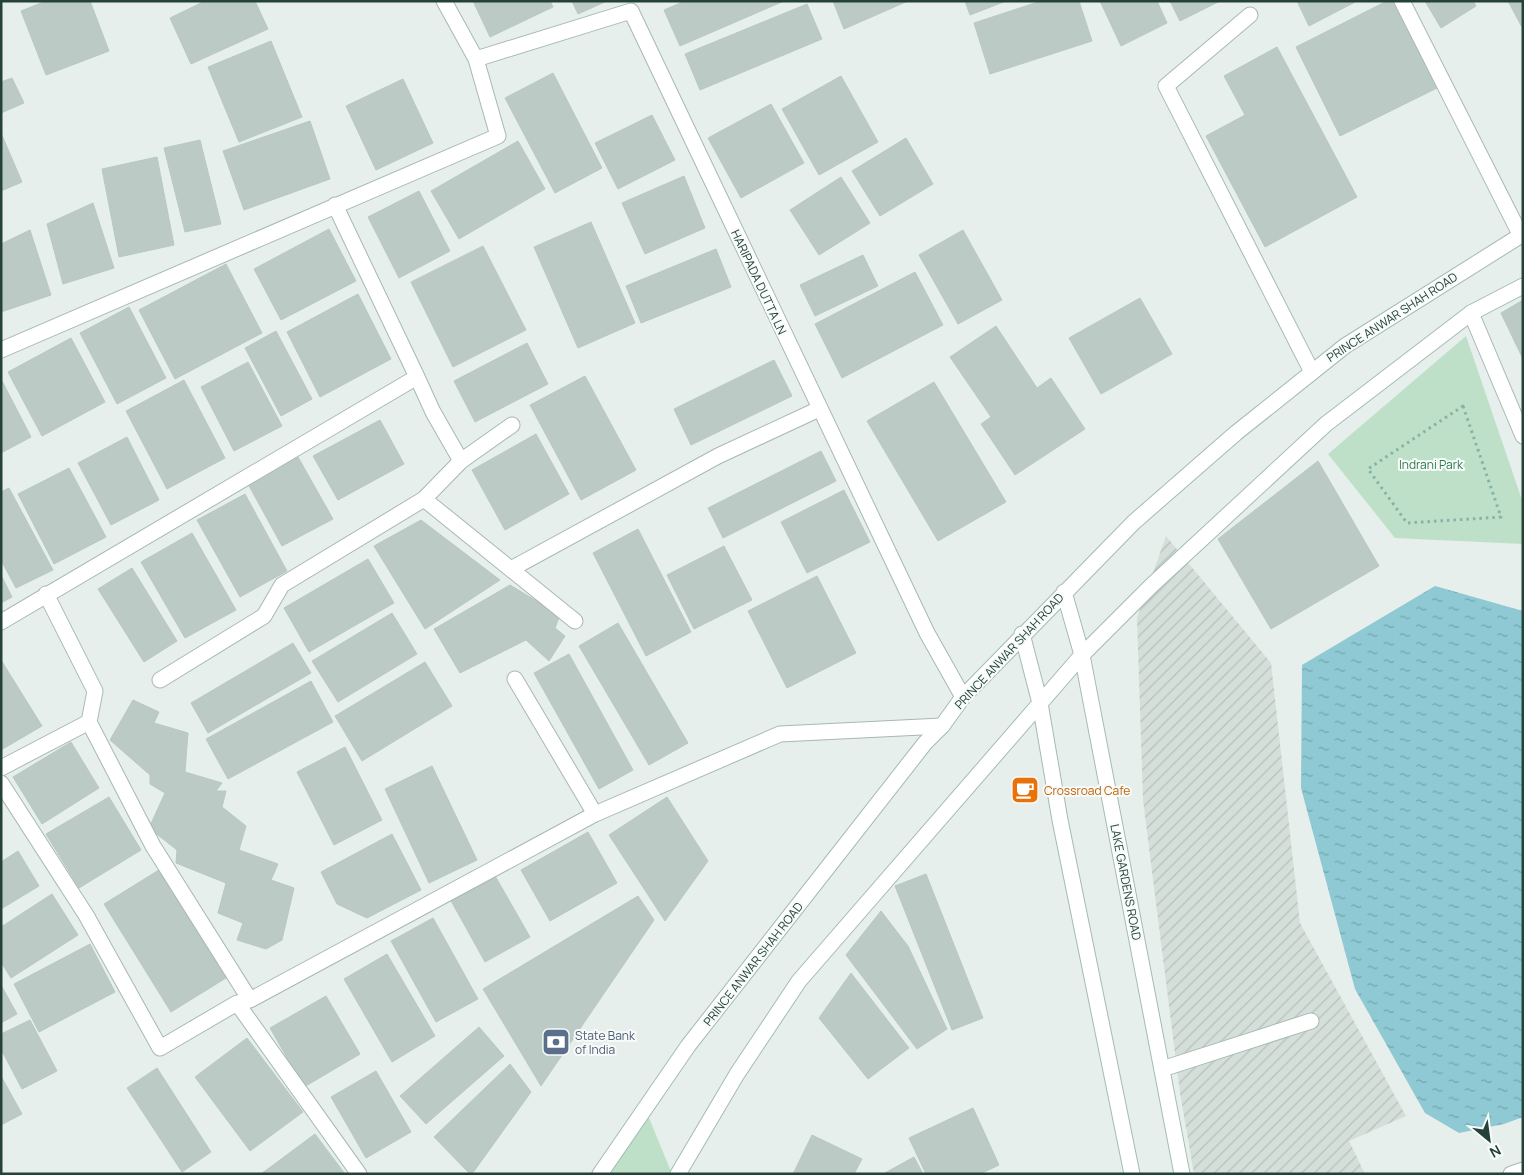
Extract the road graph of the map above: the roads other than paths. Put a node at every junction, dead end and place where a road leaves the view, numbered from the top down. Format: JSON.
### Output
{"nodes":[{"id":1,"x":444,"y":1,"type":"edge"},
{"id":2,"x":1402,"y":1,"type":"edge"},
{"id":3,"x":1250,"y":15,"type":"dead end"},
{"id":4,"x":476,"y":59,"type":"junction"},
{"id":5,"x":335,"y":206,"type":"junction"},
{"id":6,"x":1522,"y":235,"type":"edge"},
{"id":7,"x":1523,"y":286,"type":"edge"},
{"id":8,"x":1471,"y":313,"type":"junction"},
{"id":9,"x":1,"y":350,"type":"edge"},
{"id":10,"x":1312,"y":372,"type":"junction"},
{"id":11,"x":417,"y":377,"type":"junction"},
{"id":12,"x":819,"y":409,"type":"junction"},
{"id":13,"x":512,"y":425,"type":"dead end"},
{"id":14,"x":1523,"y":436,"type":"edge"},
{"id":15,"x":460,"y":461,"type":"junction"},
{"id":16,"x":424,"y":499,"type":"junction"},
{"id":17,"x":511,"y":569,"type":"junction"},
{"id":18,"x":1064,"y":592,"type":"junction"},
{"id":19,"x":46,"y":594,"type":"junction"},
{"id":20,"x":575,"y":621,"type":"dead end"},
{"id":21,"x":1,"y":622,"type":"edge"},
{"id":22,"x":1022,"y":634,"type":"junction"},
{"id":23,"x":1082,"y":655,"type":"junction"},
{"id":24,"x":514,"y":679,"type":"dead end"},
{"id":25,"x":160,"y":680,"type":"dead end"},
{"id":26,"x":963,"y":697,"type":"junction"},
{"id":27,"x":1040,"y":703,"type":"junction"},
{"id":28,"x":89,"y":722,"type":"junction"},
{"id":29,"x":942,"y":726,"type":"junction"},
{"id":30,"x":1,"y":768,"type":"edge"},
{"id":31,"x":1,"y":783,"type":"edge"},
{"id":32,"x":595,"y":814,"type":"junction"},
{"id":33,"x":243,"y":1001,"type":"junction"},
{"id":34,"x":1312,"y":1021,"type":"dead end"},
{"id":35,"x":1162,"y":1069,"type":"junction"},
{"id":36,"x":1523,"y":1170,"type":"edge"},
{"id":37,"x":680,"y":1173,"type":"edge"},
{"id":38,"x":359,"y":1174,"type":"edge"},
{"id":39,"x":600,"y":1174,"type":"edge"},
{"id":40,"x":1132,"y":1174,"type":"edge"},
{"id":41,"x":1182,"y":1174,"type":"edge"},
{"id":42,"x":1511,"y":1174,"type":"edge"}],
"edges":[{"from":1,"to":4,"type":"street"},
{"from":2,"to":6,"type":"street"},
{"from":3,"to":10,"type":"street"},
{"from":4,"to":5,"type":"street"},
{"from":4,"to":12,"type":"street","name":"HARIPADA DUTTA LN"},
{"from":5,"to":9,"type":"street"},
{"from":5,"to":11,"type":"street"},
{"from":6,"to":10,"type":"street","name":"PRINCE ANWAR SHAH ROAD"},
{"from":7,"to":8,"type":"street"},
{"from":8,"to":14,"type":"street"},
{"from":8,"to":23,"type":"street"},
{"from":10,"to":18,"type":"street","name":"PRINCE ANWAR SHAH ROAD"},
{"from":11,"to":15,"type":"street"},
{"from":11,"to":19,"type":"street"},
{"from":12,"to":17,"type":"street"},
{"from":12,"to":26,"type":"street","name":"HARIPADA DUTTA LN"},
{"from":13,"to":15,"type":"street"},
{"from":15,"to":16,"type":"street"},
{"from":16,"to":17,"type":"street"},
{"from":16,"to":25,"type":"street"},
{"from":17,"to":20,"type":"street"},
{"from":18,"to":22,"type":"street","name":"PRINCE ANWAR SHAH ROAD"},
{"from":18,"to":23,"type":"street","name":"LAKE GARDENS ROAD"},
{"from":19,"to":21,"type":"street"},
{"from":19,"to":28,"type":"street"},
{"from":22,"to":26,"type":"street","name":"PRINCE ANWAR SHAH ROAD"},
{"from":22,"to":27,"type":"street"},
{"from":23,"to":27,"type":"street"},
{"from":23,"to":35,"type":"street","name":"LAKE GARDENS ROAD"},
{"from":24,"to":32,"type":"street"},
{"from":26,"to":29,"type":"street","name":"PRINCE ANWAR SHAH ROAD"},
{"from":27,"to":37,"type":"street"},
{"from":27,"to":40,"type":"street"},
{"from":28,"to":30,"type":"street"},
{"from":28,"to":33,"type":"street"},
{"from":29,"to":32,"type":"street"},
{"from":29,"to":39,"type":"street","name":"PRINCE ANWAR SHAH ROAD"},
{"from":31,"to":33,"type":"street"},
{"from":32,"to":33,"type":"street"},
{"from":33,"to":38,"type":"street"},
{"from":34,"to":35,"type":"street"},
{"from":35,"to":41,"type":"street","name":"LAKE GARDENS ROAD"},
{"from":36,"to":42,"type":"street"}]}
